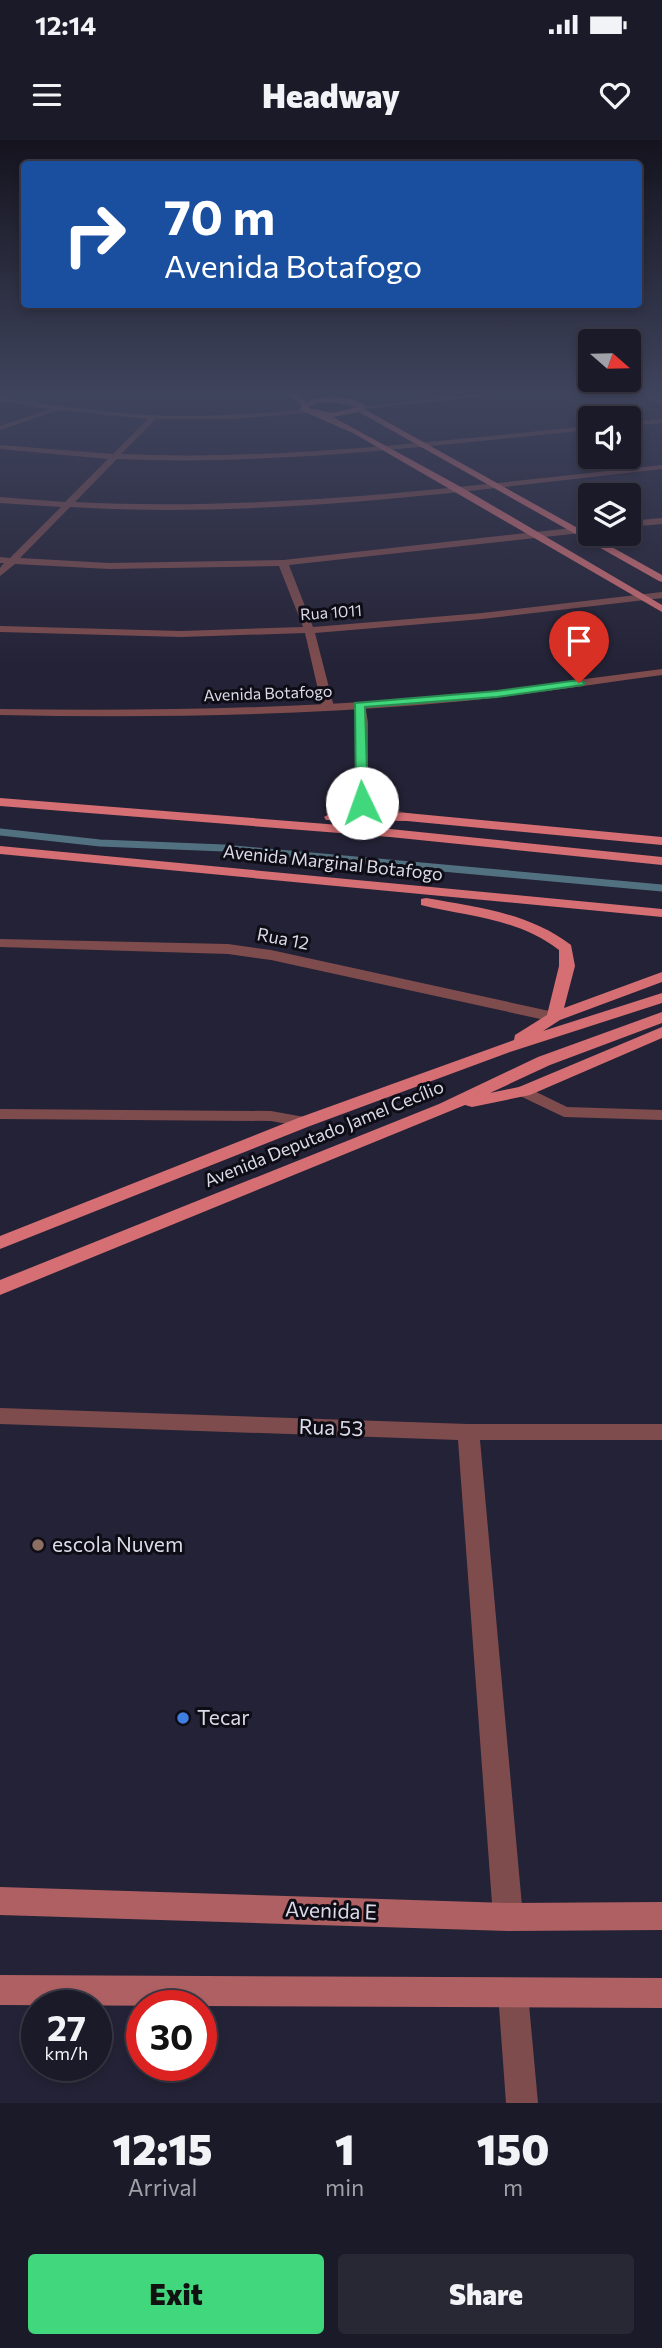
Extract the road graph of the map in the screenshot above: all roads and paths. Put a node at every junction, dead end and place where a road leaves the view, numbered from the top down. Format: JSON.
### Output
{"nodes":[{"id":1,"x":88,"y":485,"type":"edge"},
{"id":2,"x":450,"y":485,"type":"edge"},
{"id":3,"x":489,"y":485,"type":"edge"},
{"id":4,"x":494,"y":485,"type":"edge"},
{"id":5,"x":458,"y":489,"type":"junction"},
{"id":6,"x":0,"y":500,"type":"edge"},
{"id":7,"x":68,"y":505,"type":"junction"},
{"id":8,"x":662,"y":520,"type":"edge"},
{"id":9,"x":641,"y":522,"type":"edge"},
{"id":10,"x":578,"y":530,"type":"edge"},
{"id":11,"x":574,"y":531,"type":"junction"},
{"id":12,"x":535,"y":534,"type":"junction"},
{"id":13,"x":0,"y":561,"type":"edge"},
{"id":14,"x":12,"y":562,"type":"junction"},
{"id":15,"x":283,"y":563,"type":"junction"},
{"id":16,"x":0,"y":573,"type":"edge"},
{"id":17,"x":662,"y":579,"type":"edge"},
{"id":18,"x":662,"y":595,"type":"edge"},
{"id":19,"x":642,"y":598,"type":"junction"},
{"id":20,"x":662,"y":609,"type":"edge"},
{"id":21,"x":0,"y":629,"type":"edge"},
{"id":22,"x":309,"y":630,"type":"junction"},
{"id":23,"x":662,"y":672,"type":"edge"},
{"id":24,"x":359,"y":705,"type":"junction"},
{"id":25,"x":328,"y":707,"type":"junction"},
{"id":26,"x":0,"y":712,"type":"edge"},
{"id":27,"x":0,"y":802,"type":"edge"},
{"id":28,"x":188,"y":815,"type":"junction"},
{"id":29,"x":407,"y":817,"type":"junction"},
{"id":30,"x":662,"y":841,"type":"edge"},
{"id":31,"x":0,"y":850,"type":"edge"},
{"id":32,"x":662,"y":861,"type":"edge"},
{"id":33,"x":337,"y":884,"type":"junction"},
{"id":34,"x":662,"y":913,"type":"edge"},
{"id":35,"x":0,"y":943,"type":"edge"},
{"id":36,"x":662,"y":977,"type":"edge"},
{"id":37,"x":662,"y":998,"type":"edge"},
{"id":38,"x":662,"y":1017,"type":"edge"},
{"id":39,"x":559,"y":1024,"type":"junction"},
{"id":40,"x":662,"y":1032,"type":"edge"},
{"id":41,"x":524,"y":1091,"type":"junction"},
{"id":42,"x":444,"y":1108,"type":"junction"},
{"id":43,"x":0,"y":1114,"type":"edge"},
{"id":44,"x":662,"y":1115,"type":"edge"},
{"id":45,"x":304,"y":1122,"type":"junction"},
{"id":46,"x":0,"y":1243,"type":"edge"},
{"id":47,"x":0,"y":1288,"type":"edge"},
{"id":48,"x":0,"y":1416,"type":"edge"},
{"id":49,"x":468,"y":1432,"type":"junction"},
{"id":50,"x":662,"y":1432,"type":"edge"},
{"id":51,"x":0,"y":1901,"type":"edge"},
{"id":52,"x":662,"y":1916,"type":"edge"},
{"id":53,"x":508,"y":1917,"type":"junction"},
{"id":54,"x":0,"y":1990,"type":"edge"},
{"id":55,"x":513,"y":1993,"type":"junction"},
{"id":56,"x":662,"y":1993,"type":"edge"},
{"id":57,"x":522,"y":2103,"type":"edge"}],
"edges":[{"from":1,"to":7,"type":"street"},
{"from":2,"to":5,"type":"main road"},
{"from":3,"to":5,"type":"street"},
{"from":4,"to":11,"type":"main road"},
{"from":5,"to":7,"type":"street"},
{"from":5,"to":12,"type":"main road"},
{"from":6,"to":7,"type":"street"},
{"from":7,"to":14,"type":"street"},
{"from":8,"to":9,"type":"street"},
{"from":10,"to":11,"type":"street"},
{"from":11,"to":12,"type":"street"},
{"from":11,"to":17,"type":"main road"},
{"from":12,"to":15,"type":"street"},
{"from":12,"to":19,"type":"main road"},
{"from":13,"to":14,"type":"street"},
{"from":14,"to":15,"type":"street"},
{"from":14,"to":16,"type":"street"},
{"from":15,"to":22,"type":"street"},
{"from":18,"to":19,"type":"street","name":"Rua 1011"},
{"from":19,"to":20,"type":"main road"},
{"from":19,"to":22,"type":"street","name":"Rua 1011"},
{"from":21,"to":22,"type":"street","name":"Rua 1011"},
{"from":22,"to":25,"type":"street"},
{"from":23,"to":24,"type":"street","name":"Avenida Botafogo"},
{"from":24,"to":25,"type":"street","name":"Avenida Botafogo"},
{"from":24,"to":29,"type":"street"},
{"from":25,"to":26,"type":"street","name":"Avenida Botafogo"},
{"from":27,"to":28,"type":"main road","name":"Avenida Marginal Botafogo"},
{"from":28,"to":29,"type":"main road"},
{"from":28,"to":32,"type":"main road","name":"Avenida Marginal Botafogo"},
{"from":29,"to":30,"type":"main road"},
{"from":31,"to":33,"type":"main road","name":"Avenida Marginal Botafogo"},
{"from":33,"to":34,"type":"main road","name":"Avenida Marginal Botafogo"},
{"from":33,"to":39,"type":"main road"},
{"from":35,"to":39,"type":"street","name":"Rua 12"},
{"from":36,"to":39,"type":"main road"},
{"from":37,"to":39,"type":"main road","name":"Avenida Deputado Jamel Cecílio"},
{"from":38,"to":42,"type":"main road","name":"Avenida Deputado Jamel Cecílio"},
{"from":39,"to":45,"type":"main road","name":"Avenida Deputado Jamel Cecílio"},
{"from":40,"to":41,"type":"main road"},
{"from":41,"to":42,"type":"main road"},
{"from":41,"to":44,"type":"street"},
{"from":42,"to":47,"type":"main road","name":"Avenida Deputado Jamel Cecílio"},
{"from":43,"to":45,"type":"street"},
{"from":45,"to":46,"type":"main road","name":"Avenida Deputado Jamel Cecílio"},
{"from":48,"to":49,"type":"street","name":"Rua 53"},
{"from":49,"to":50,"type":"street","name":"Rua 53"},
{"from":49,"to":53,"type":"street"},
{"from":51,"to":53,"type":"main road","name":"Avenida E"},
{"from":52,"to":53,"type":"main road","name":"Avenida E"},
{"from":54,"to":55,"type":"main road"},
{"from":55,"to":56,"type":"main road"},
{"from":55,"to":57,"type":"street"}]}
